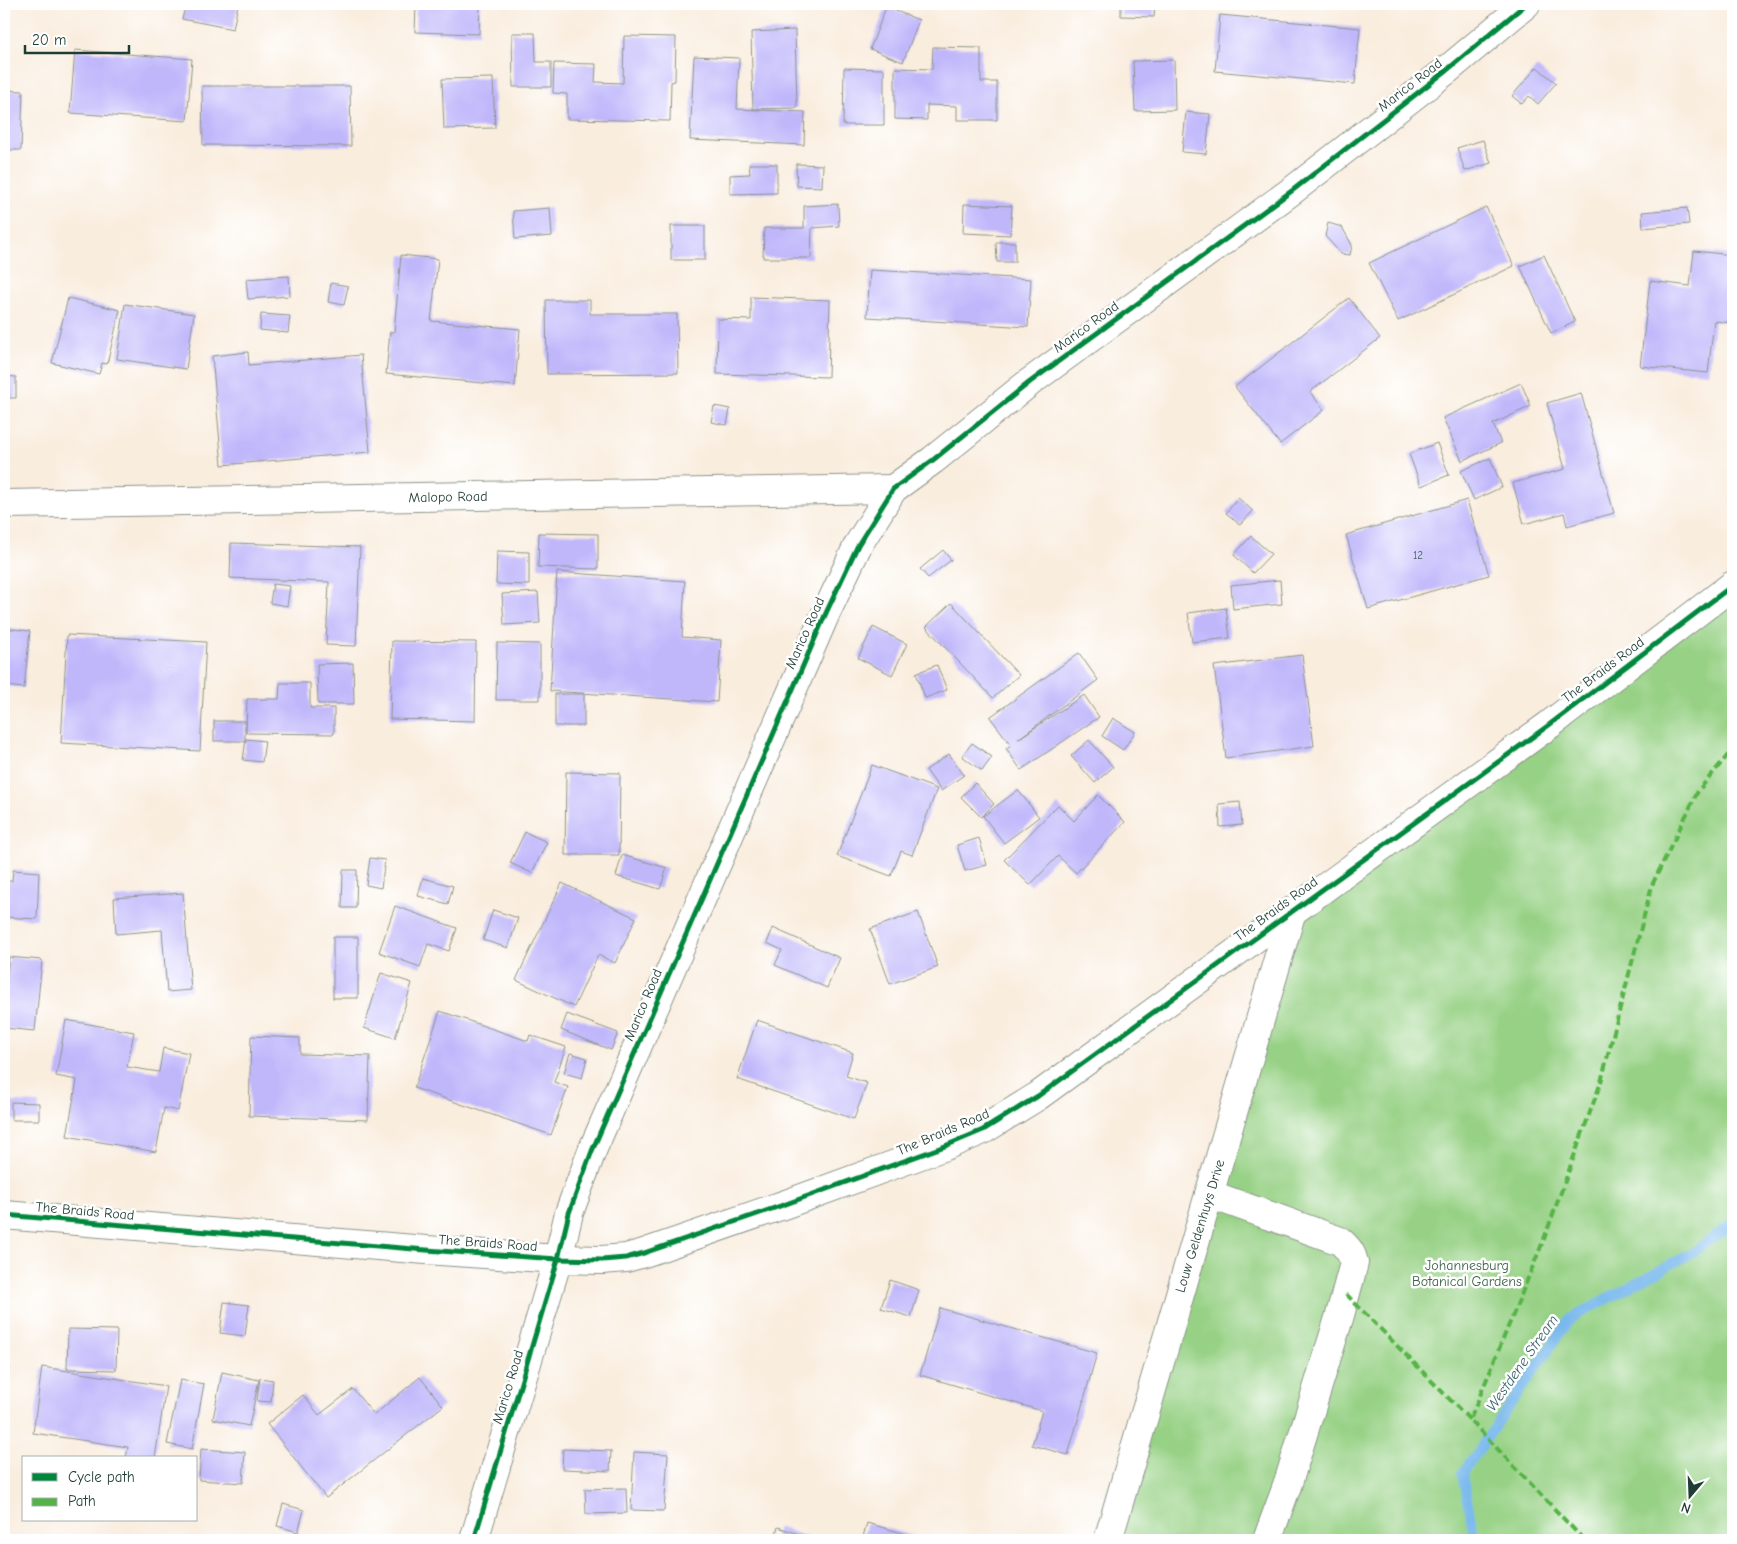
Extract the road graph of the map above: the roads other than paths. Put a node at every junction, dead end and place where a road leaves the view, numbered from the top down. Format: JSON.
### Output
{"nodes":[{"id":1,"x":1526,"y":4,"type":"edge"},
{"id":2,"x":893,"y":489,"type":"junction"},
{"id":3,"x":4,"y":504,"type":"edge"},
{"id":4,"x":1733,"y":585,"type":"edge"},
{"id":5,"x":1292,"y":911,"type":"junction"},
{"id":6,"x":1209,"y":1194,"type":"junction"},
{"id":7,"x":4,"y":1215,"type":"edge"},
{"id":8,"x":558,"y":1259,"type":"junction"},
{"id":9,"x":474,"y":1540,"type":"edge"},
{"id":10,"x":1108,"y":1540,"type":"edge"},
{"id":11,"x":1267,"y":1540,"type":"edge"}],
"edges":[{"from":1,"to":2,"type":"street","name":"Marico Road"},
{"from":2,"to":3,"type":"street","name":"Malopo Road"},
{"from":2,"to":8,"type":"street","name":"Marico Road"},
{"from":4,"to":5,"type":"street","name":"The Braids Road"},
{"from":5,"to":6,"type":"street","name":"Louw Geldenhuys Drive"},
{"from":5,"to":8,"type":"street","name":"The Braids Road"},
{"from":6,"to":10,"type":"street","name":"Louw Geldenhuys Drive"},
{"from":6,"to":11,"type":"street"},
{"from":7,"to":8,"type":"street","name":"The Braids Road"},
{"from":8,"to":9,"type":"street","name":"Marico Road"}]}
